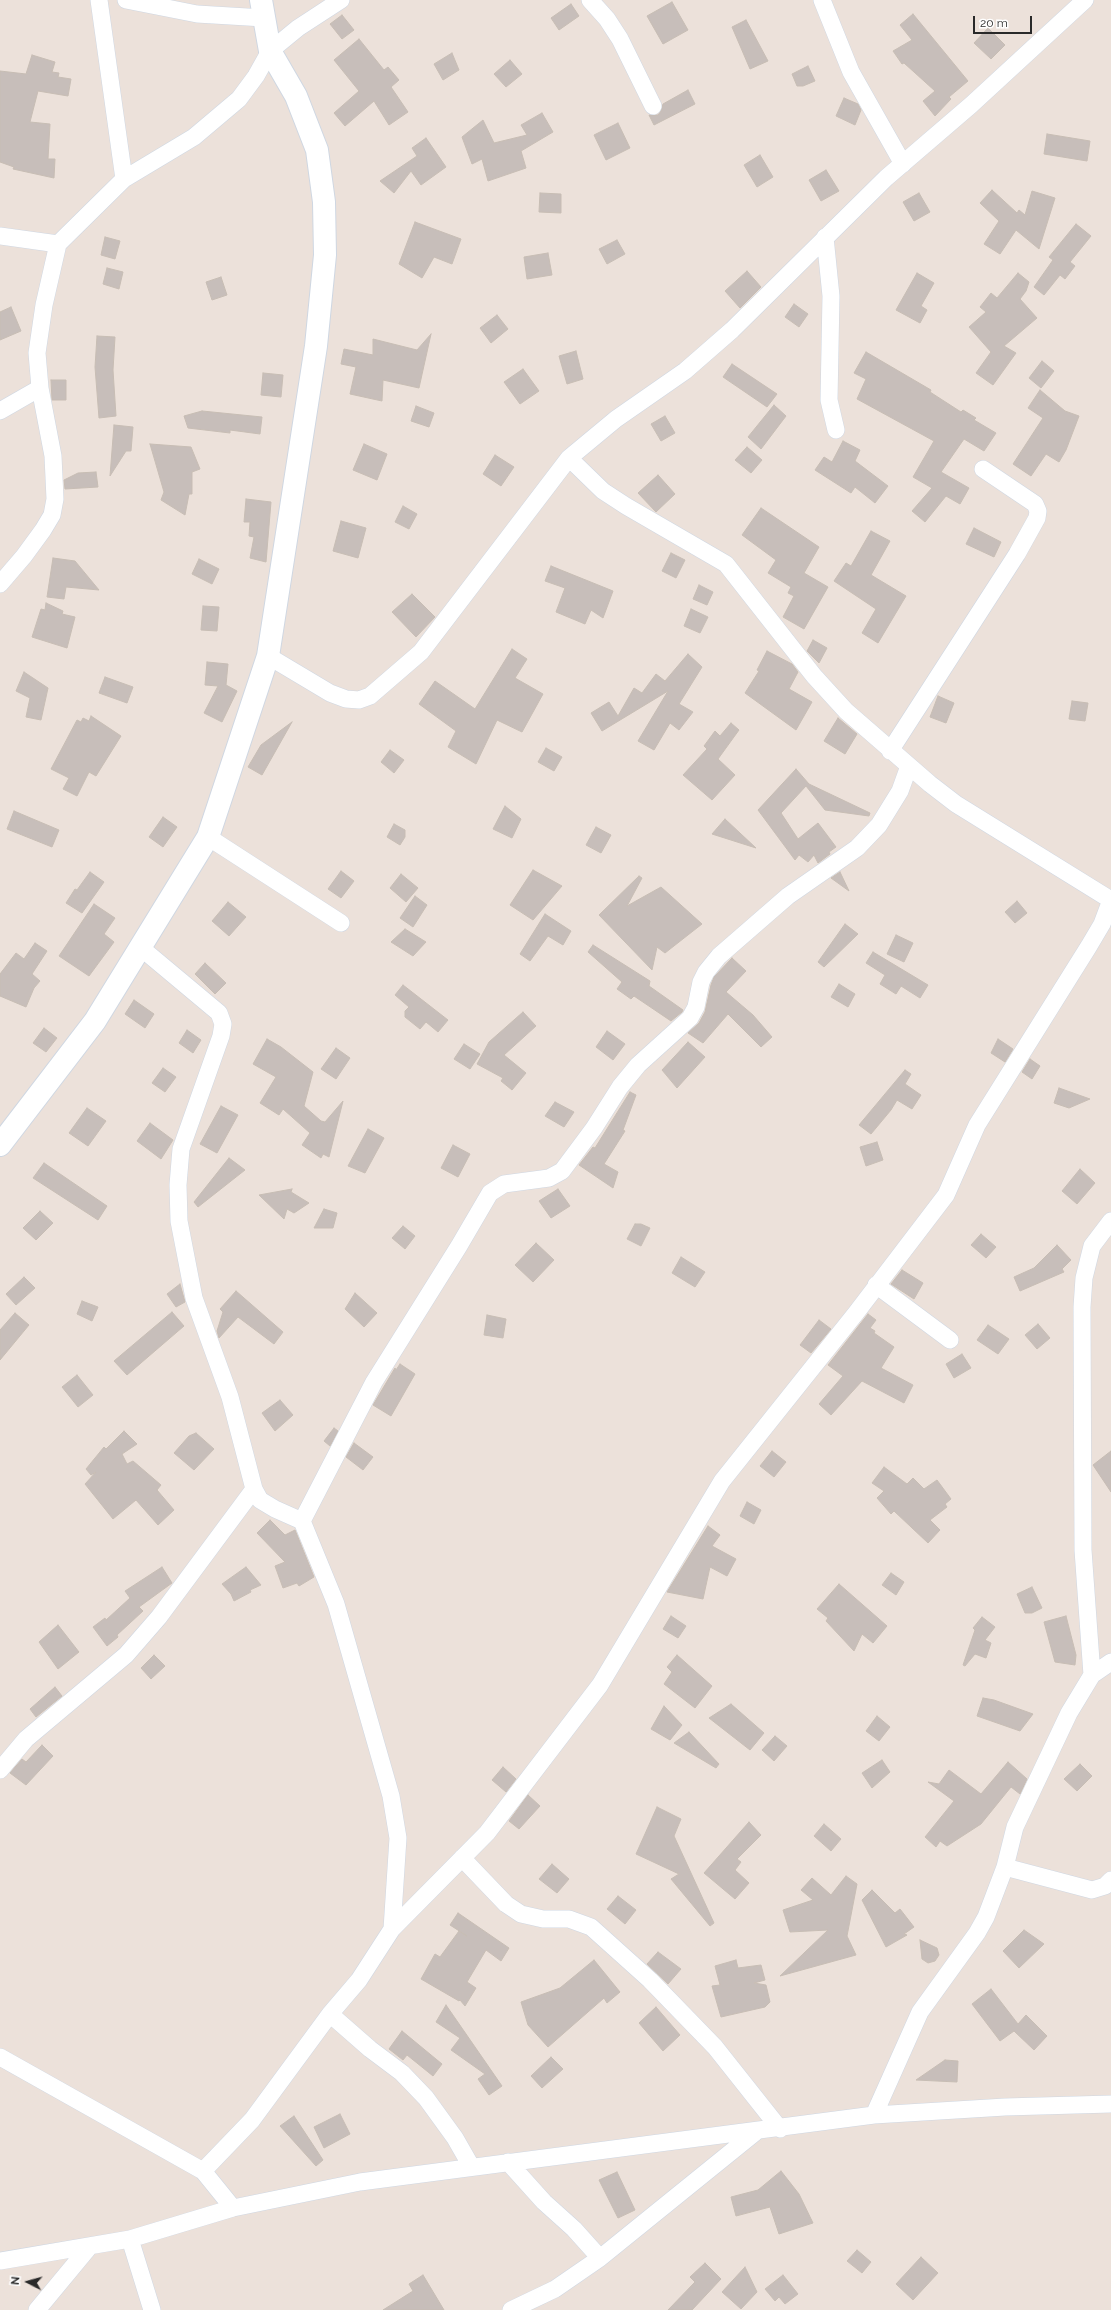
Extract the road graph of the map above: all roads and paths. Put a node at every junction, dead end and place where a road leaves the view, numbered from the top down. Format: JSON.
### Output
{"nodes":[{"id":1,"x":99,"y":0,"type":"edge"},
{"id":2,"x":126,"y":0,"type":"edge"},
{"id":3,"x":341,"y":0,"type":"edge"},
{"id":4,"x":590,"y":0,"type":"edge"},
{"id":5,"x":822,"y":0,"type":"edge"},
{"id":6,"x":1085,"y":0,"type":"edge"},
{"id":7,"x":262,"y":9,"type":"edge"},
{"id":8,"x":270,"y":51,"type":"junction"},
{"id":9,"x":653,"y":106,"type":"dead end"},
{"id":10,"x":903,"y":164,"type":"junction"},
{"id":11,"x":124,"y":179,"type":"junction"},
{"id":12,"x":0,"y":236,"type":"edge"},
{"id":13,"x":825,"y":237,"type":"junction"},
{"id":14,"x":58,"y":244,"type":"junction"},
{"id":15,"x":40,"y":388,"type":"junction"},
{"id":16,"x":0,"y":410,"type":"edge"},
{"id":17,"x":836,"y":430,"type":"dead end"},
{"id":18,"x":569,"y":458,"type":"junction"},
{"id":19,"x":983,"y":469,"type":"dead end"},
{"id":20,"x":0,"y":584,"type":"edge"},
{"id":21,"x":268,"y":656,"type":"junction"},
{"id":22,"x":890,"y":750,"type":"junction"},
{"id":23,"x":909,"y":766,"type":"junction"},
{"id":24,"x":208,"y":837,"type":"junction"},
{"id":25,"x":1111,"y":900,"type":"edge"},
{"id":26,"x":341,"y":922,"type":"dead end"},
{"id":27,"x":140,"y":947,"type":"junction"},
{"id":28,"x":0,"y":1145,"type":"edge"},
{"id":29,"x":1111,"y":1222,"type":"edge"},
{"id":30,"x":876,"y":1285,"type":"junction"},
{"id":31,"x":950,"y":1340,"type":"dead end"},
{"id":32,"x":254,"y":1490,"type":"junction"},
{"id":33,"x":302,"y":1521,"type":"junction"},
{"id":34,"x":1111,"y":1662,"type":"edge"},
{"id":35,"x":1092,"y":1675,"type":"junction"},
{"id":36,"x":0,"y":1770,"type":"edge"},
{"id":37,"x":462,"y":1858,"type":"junction"},
{"id":38,"x":1005,"y":1866,"type":"junction"},
{"id":39,"x":1111,"y":1880,"type":"edge"},
{"id":40,"x":392,"y":1929,"type":"junction"},
{"id":41,"x":330,"y":2014,"type":"junction"},
{"id":42,"x":0,"y":2058,"type":"edge"},
{"id":43,"x":1111,"y":2104,"type":"edge"},
{"id":44,"x":874,"y":2115,"type":"junction"},
{"id":45,"x":780,"y":2129,"type":"junction"},
{"id":46,"x":757,"y":2131,"type":"junction"},
{"id":47,"x":508,"y":2162,"type":"junction"},
{"id":48,"x":471,"y":2166,"type":"junction"},
{"id":49,"x":203,"y":2171,"type":"junction"},
{"id":50,"x":233,"y":2208,"type":"junction"},
{"id":51,"x":130,"y":2239,"type":"junction"},
{"id":52,"x":90,"y":2246,"type":"junction"},
{"id":53,"x":600,"y":2258,"type":"junction"},
{"id":54,"x":0,"y":2261,"type":"edge"},
{"id":55,"x":37,"y":2310,"type":"edge"},
{"id":56,"x":152,"y":2310,"type":"edge"},
{"id":57,"x":511,"y":2310,"type":"edge"}],
"edges":[{"from":1,"to":11,"type":"street"},
{"from":2,"to":7,"type":"street"},
{"from":3,"to":8,"type":"street"},
{"from":4,"to":9,"type":"street"},
{"from":5,"to":10,"type":"street"},
{"from":6,"to":10,"type":"street"},
{"from":7,"to":8,"type":"street"},
{"from":8,"to":11,"type":"street"},
{"from":8,"to":21,"type":"street"},
{"from":10,"to":13,"type":"street"},
{"from":11,"to":14,"type":"street"},
{"from":12,"to":14,"type":"street"},
{"from":13,"to":17,"type":"street"},
{"from":13,"to":18,"type":"street"},
{"from":14,"to":15,"type":"street"},
{"from":15,"to":16,"type":"street"},
{"from":15,"to":20,"type":"street"},
{"from":18,"to":21,"type":"street"},
{"from":18,"to":22,"type":"street"},
{"from":19,"to":22,"type":"street"},
{"from":21,"to":24,"type":"street"},
{"from":22,"to":23,"type":"street"},
{"from":23,"to":25,"type":"street"},
{"from":23,"to":33,"type":"street"},
{"from":24,"to":26,"type":"street"},
{"from":24,"to":27,"type":"street"},
{"from":25,"to":30,"type":"street"},
{"from":27,"to":28,"type":"street"},
{"from":27,"to":32,"type":"street"},
{"from":29,"to":35,"type":"street"},
{"from":30,"to":31,"type":"street"},
{"from":30,"to":37,"type":"street"},
{"from":32,"to":33,"type":"street"},
{"from":32,"to":36,"type":"street"},
{"from":33,"to":40,"type":"street"},
{"from":34,"to":35,"type":"street"},
{"from":35,"to":38,"type":"street"},
{"from":37,"to":40,"type":"street"},
{"from":37,"to":45,"type":"street"},
{"from":38,"to":39,"type":"street"},
{"from":38,"to":44,"type":"street"},
{"from":40,"to":41,"type":"street"},
{"from":41,"to":48,"type":"street"},
{"from":41,"to":49,"type":"street"},
{"from":42,"to":49,"type":"street"},
{"from":43,"to":44,"type":"street"},
{"from":44,"to":45,"type":"street"},
{"from":45,"to":46,"type":"street"},
{"from":46,"to":47,"type":"street"},
{"from":46,"to":53,"type":"street"},
{"from":47,"to":48,"type":"street"},
{"from":47,"to":53,"type":"street"},
{"from":48,"to":50,"type":"street"},
{"from":49,"to":50,"type":"street"},
{"from":50,"to":51,"type":"street"},
{"from":51,"to":52,"type":"street"},
{"from":51,"to":56,"type":"street"},
{"from":52,"to":54,"type":"street"},
{"from":52,"to":55,"type":"street"},
{"from":53,"to":57,"type":"street"}]}
